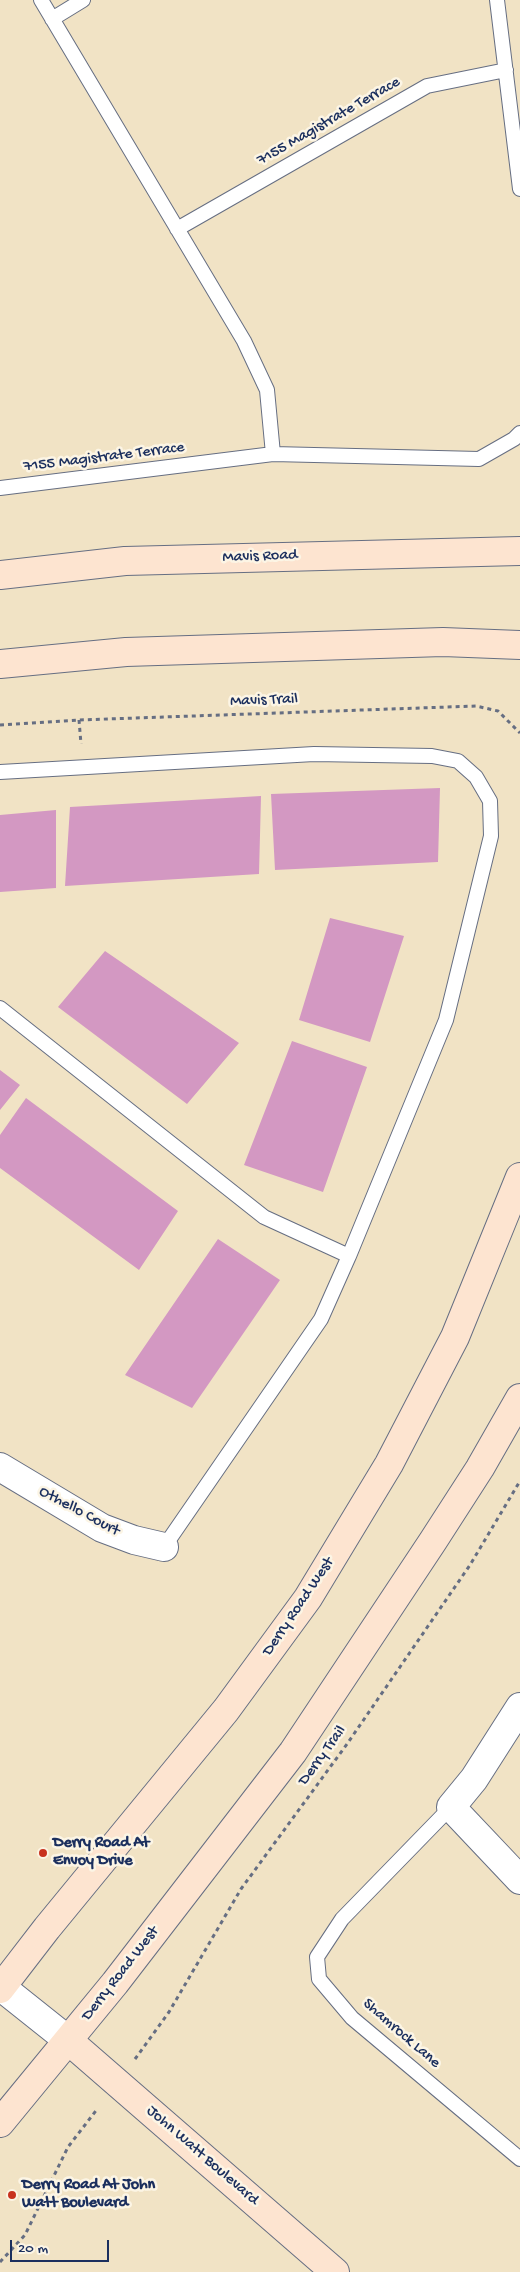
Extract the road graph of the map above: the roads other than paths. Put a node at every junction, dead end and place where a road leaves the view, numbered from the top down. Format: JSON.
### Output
{"nodes":[{"id":1,"x":41,"y":0,"type":"edge"},
{"id":2,"x":83,"y":0,"type":"edge"},
{"id":3,"x":498,"y":0,"type":"edge"},
{"id":4,"x":52,"y":19,"type":"junction"},
{"id":5,"x":506,"y":70,"type":"junction"},
{"id":6,"x":520,"y":189,"type":"edge"},
{"id":7,"x":177,"y":229,"type":"junction"},
{"id":8,"x":520,"y":433,"type":"edge"},
{"id":9,"x":272,"y":454,"type":"junction"},
{"id":10,"x":0,"y":488,"type":"edge"},
{"id":11,"x":520,"y":551,"type":"edge"},
{"id":12,"x":0,"y":575,"type":"edge"},
{"id":13,"x":520,"y":645,"type":"edge"},
{"id":14,"x":0,"y":664,"type":"edge"},
{"id":15,"x":0,"y":772,"type":"edge"},
{"id":16,"x":0,"y":1008,"type":"edge"},
{"id":17,"x":520,"y":1178,"type":"edge"},
{"id":18,"x":349,"y":1256,"type":"junction"},
{"id":19,"x":520,"y":1398,"type":"edge"},
{"id":20,"x":0,"y":1467,"type":"edge"},
{"id":21,"x":164,"y":1547,"type":"joint"},
{"id":22,"x":520,"y":1707,"type":"edge"},
{"id":23,"x":451,"y":1807,"type":"junction"},
{"id":24,"x":520,"y":1880,"type":"edge"},
{"id":25,"x":0,"y":1988,"type":"edge"},
{"id":26,"x":68,"y":2041,"type":"junction"},
{"id":27,"x":0,"y":2123,"type":"edge"},
{"id":28,"x":520,"y":2158,"type":"edge"},
{"id":29,"x":335,"y":2272,"type":"edge"}],
"edges":[{"from":1,"to":4,"type":"lane"},
{"from":2,"to":4,"type":"lane"},
{"from":3,"to":5,"type":"lane"},
{"from":4,"to":7,"type":"lane"},
{"from":5,"to":6,"type":"lane"},
{"from":5,"to":7,"type":"lane","name":"7155 Magistrate Terrace"},
{"from":7,"to":9,"type":"lane"},
{"from":8,"to":9,"type":"lane","name":"7155 Magistrate Terrace"},
{"from":9,"to":10,"type":"lane","name":"7155 Magistrate Terrace"},
{"from":11,"to":12,"type":"main road","name":"Mavis Road"},
{"from":13,"to":14,"type":"main road"},
{"from":15,"to":18,"type":"lane"},
{"from":16,"to":18,"type":"lane"},
{"from":17,"to":25,"type":"main road","name":"Derry Road West"},
{"from":18,"to":21,"type":"lane"},
{"from":19,"to":26,"type":"main road","name":"Derry Road West"},
{"from":20,"to":21,"type":"street","name":"Othello Court"},
{"from":22,"to":23,"type":"street"},
{"from":23,"to":24,"type":"street"},
{"from":23,"to":28,"type":"lane","name":"Shamrock Lane"},
{"from":25,"to":26,"type":"street"},
{"from":26,"to":27,"type":"main road","name":"Derry Road West"},
{"from":26,"to":29,"type":"main road","name":"John Watt Boulevard"}]}
